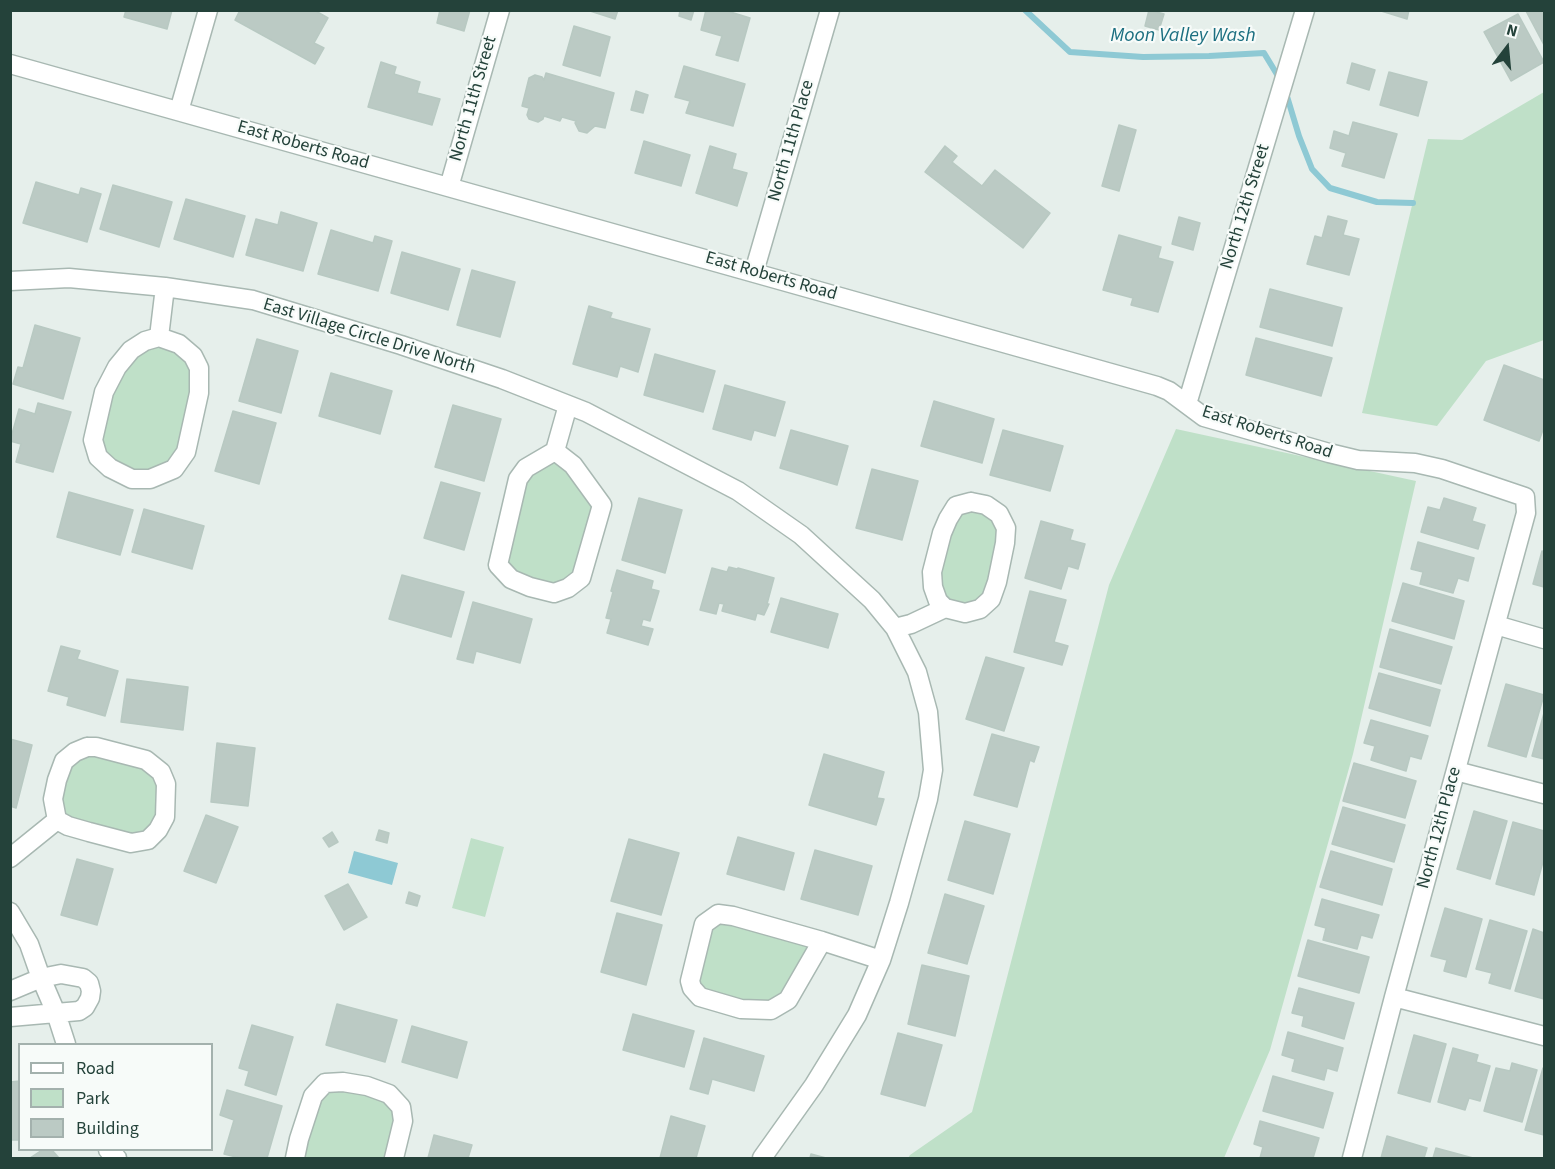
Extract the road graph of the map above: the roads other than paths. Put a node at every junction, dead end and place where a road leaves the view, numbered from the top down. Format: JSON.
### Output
{"nodes":[{"id":1,"x":208,"y":10,"type":"edge"},
{"id":2,"x":500,"y":10,"type":"edge"},
{"id":3,"x":830,"y":10,"type":"edge"},
{"id":4,"x":1305,"y":10,"type":"edge"},
{"id":5,"x":10,"y":64,"type":"edge"},
{"id":6,"x":179,"y":111,"type":"junction"},
{"id":7,"x":448,"y":187,"type":"junction"},
{"id":8,"x":754,"y":272,"type":"junction"},
{"id":9,"x":10,"y":281,"type":"edge"},
{"id":10,"x":165,"y":287,"type":"junction"},
{"id":11,"x":159,"y":337,"type":"junction"},
{"id":12,"x":1187,"y":404,"type":"junction"},
{"id":13,"x":568,"y":405,"type":"junction"},
{"id":14,"x":555,"y":451,"type":"junction"},
{"id":15,"x":1525,"y":497,"type":"joint"},
{"id":16,"x":945,"y":608,"type":"junction"},
{"id":17,"x":1496,"y":625,"type":"junction"},
{"id":18,"x":895,"y":628,"type":"junction"},
{"id":19,"x":1545,"y":639,"type":"edge"},
{"id":20,"x":1456,"y":771,"type":"junction"},
{"id":21,"x":1545,"y":794,"type":"edge"},
{"id":22,"x":57,"y":820,"type":"junction"},
{"id":23,"x":10,"y":858,"type":"edge"},
{"id":24,"x":10,"y":912,"type":"edge"},
{"id":25,"x":822,"y":941,"type":"junction"},
{"id":26,"x":882,"y":960,"type":"junction"},
{"id":27,"x":41,"y":978,"type":"junction"},
{"id":28,"x":10,"y":990,"type":"edge"},
{"id":29,"x":1394,"y":997,"type":"junction"},
{"id":30,"x":56,"y":1013,"type":"junction"},
{"id":31,"x":10,"y":1017,"type":"edge"},
{"id":32,"x":1545,"y":1036,"type":"edge"},
{"id":33,"x":66,"y":1043,"type":"edge"},
{"id":34,"x":295,"y":1158,"type":"edge"},
{"id":35,"x":394,"y":1158,"type":"edge"},
{"id":36,"x":762,"y":1158,"type":"edge"},
{"id":37,"x":1352,"y":1158,"type":"edge"}],
"edges":[{"from":1,"to":6,"type":"street"},
{"from":2,"to":7,"type":"street","name":"North 11th Street"},
{"from":3,"to":8,"type":"street","name":"North 11th Place"},
{"from":4,"to":12,"type":"street","name":"North 12th Street"},
{"from":5,"to":6,"type":"street","name":"East Roberts Road"},
{"from":6,"to":7,"type":"street","name":"East Roberts Road"},
{"from":7,"to":8,"type":"street","name":"East Roberts Road"},
{"from":8,"to":12,"type":"street","name":"East Roberts Road"},
{"from":9,"to":10,"type":"street","name":"East Village Circle Drive North"},
{"from":10,"to":11,"type":"street"},
{"from":10,"to":13,"type":"street","name":"East Village Circle Drive North"},
{"from":11,"to":11,"type":"street"},
{"from":12,"to":15,"type":"street","name":"East Roberts Road"},
{"from":13,"to":14,"type":"street"},
{"from":13,"to":18,"type":"street","name":"East Village Circle Drive North"},
{"from":14,"to":14,"type":"street"},
{"from":15,"to":17,"type":"street","name":"North 12th Place"},
{"from":16,"to":16,"type":"street"},
{"from":16,"to":18,"type":"street"},
{"from":17,"to":19,"type":"street"},
{"from":17,"to":20,"type":"street","name":"North 12th Place"},
{"from":18,"to":26,"type":"street","name":"East Village Circle Drive North"},
{"from":20,"to":21,"type":"street"},
{"from":20,"to":29,"type":"street","name":"North 12th Place"},
{"from":22,"to":22,"type":"street"},
{"from":22,"to":23,"type":"street"},
{"from":24,"to":27,"type":"street"},
{"from":25,"to":25,"type":"street"},
{"from":25,"to":26,"type":"street"},
{"from":26,"to":36,"type":"street","name":"East Village Circle Drive North"},
{"from":27,"to":28,"type":"street"},
{"from":27,"to":30,"type":"street"},
{"from":27,"to":30,"type":"street"},
{"from":29,"to":32,"type":"street"},
{"from":29,"to":37,"type":"street","name":"North 12th Place"},
{"from":30,"to":31,"type":"street"},
{"from":30,"to":33,"type":"street"},
{"from":34,"to":35,"type":"street"}]}
